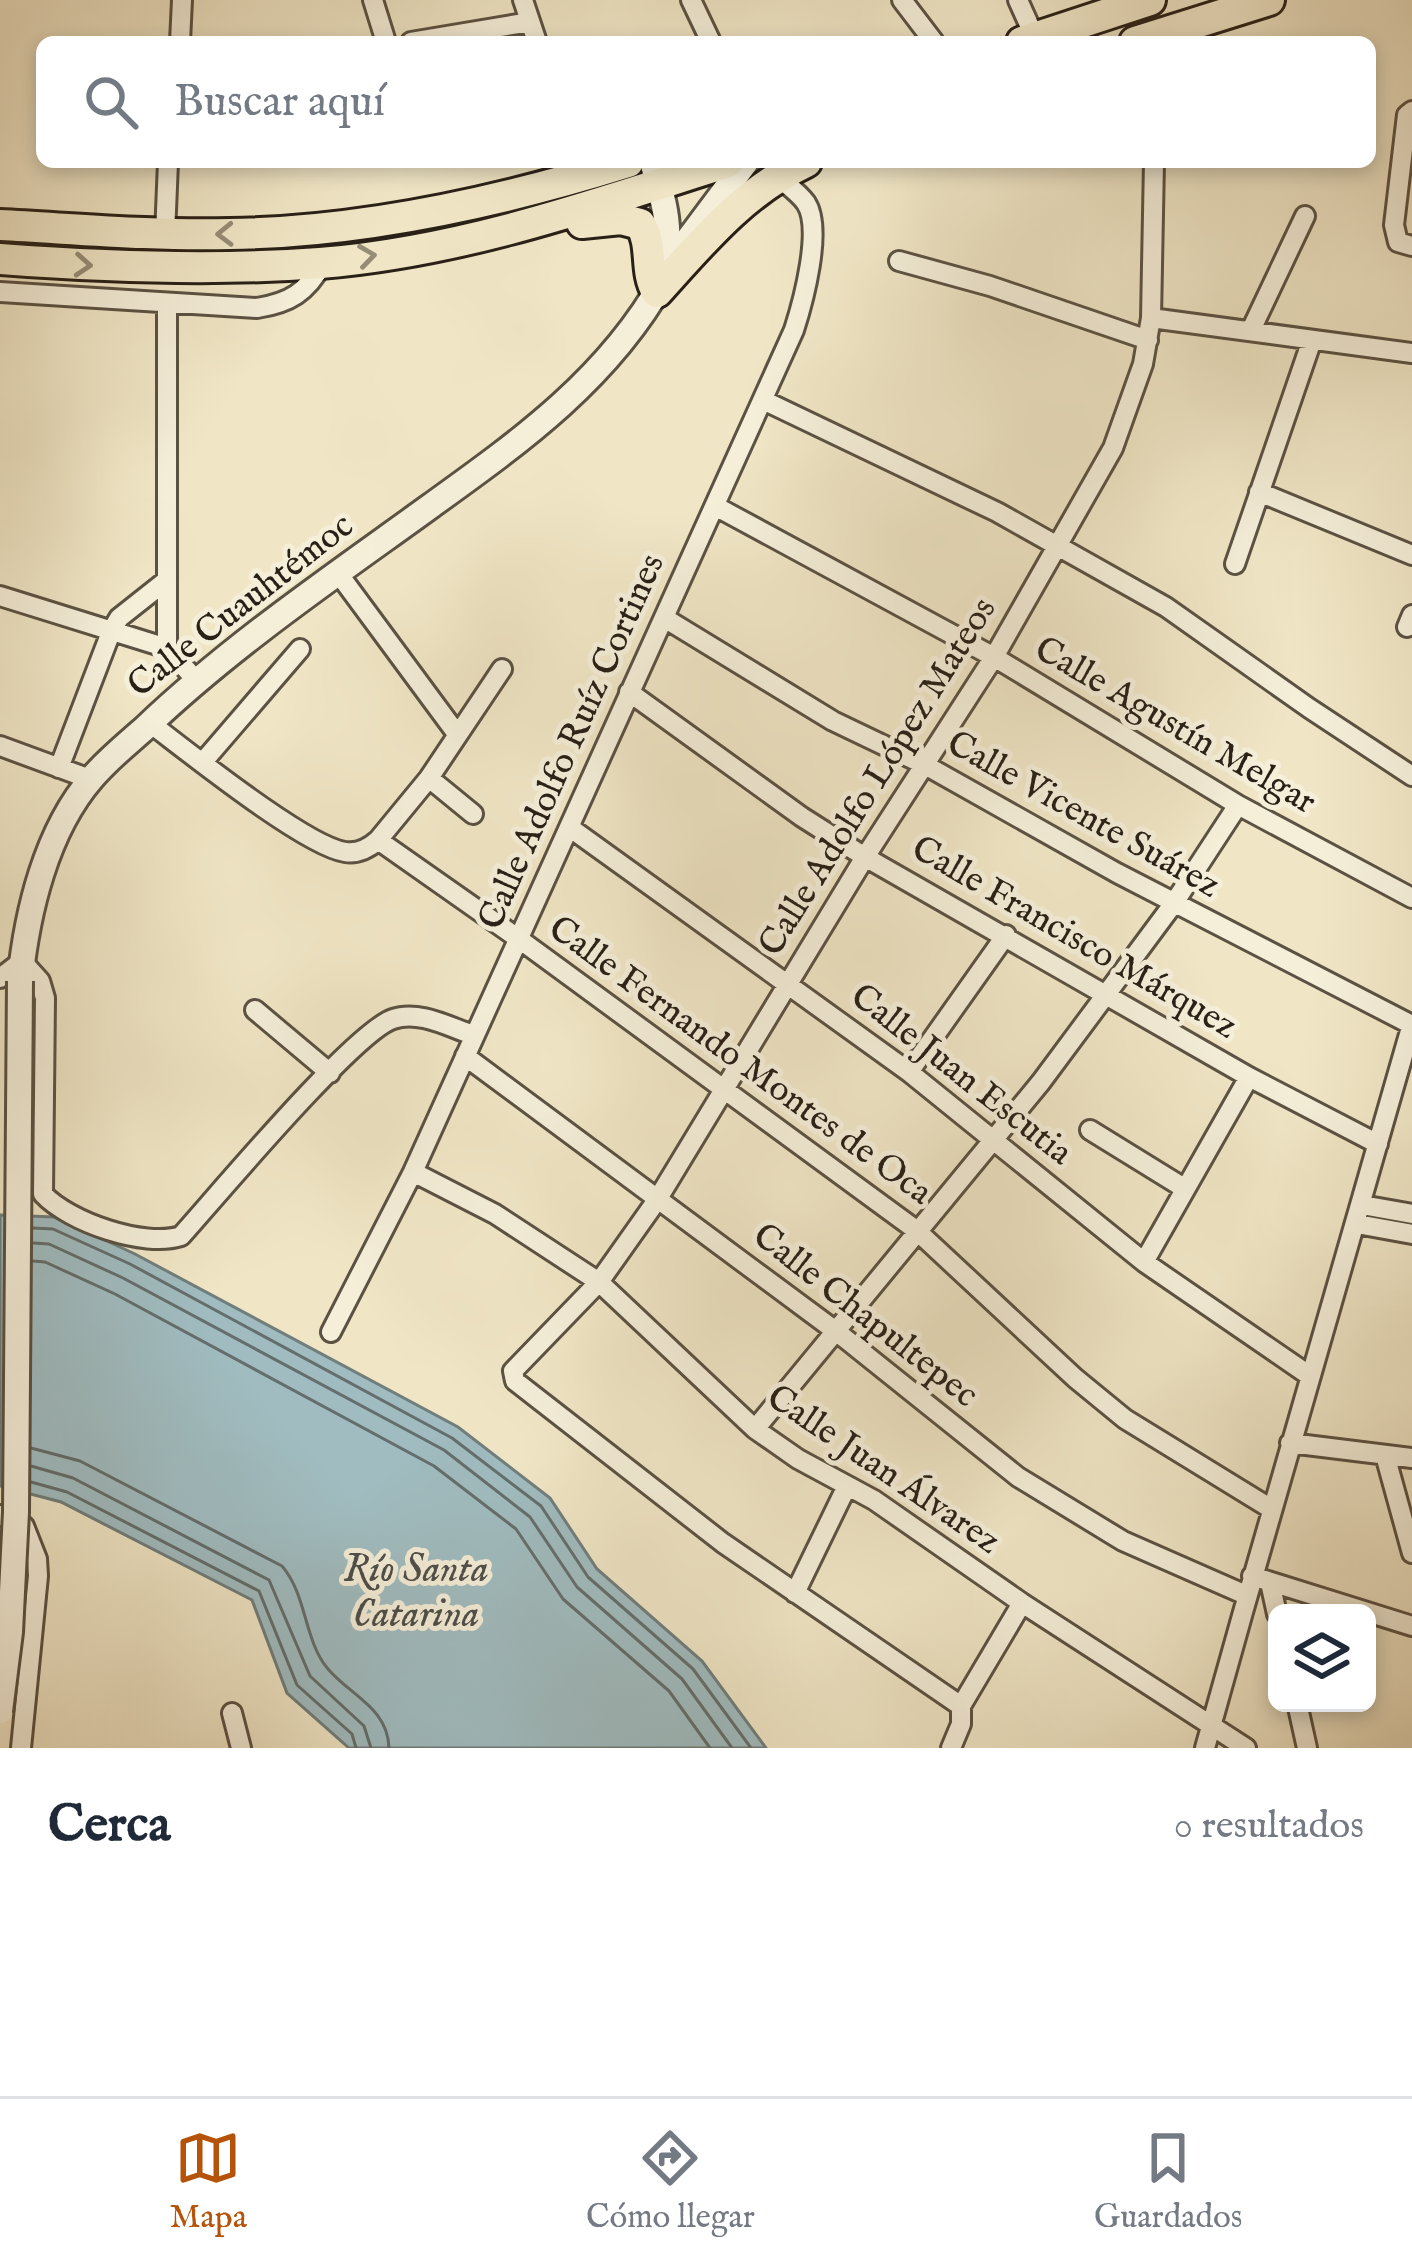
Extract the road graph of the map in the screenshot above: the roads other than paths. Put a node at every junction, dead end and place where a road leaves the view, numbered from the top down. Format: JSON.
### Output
{"nodes":[{"id":1,"x":182,"y":0,"type":"edge"},
{"id":2,"x":373,"y":0,"type":"edge"},
{"id":3,"x":523,"y":0,"type":"edge"},
{"id":4,"x":691,"y":0,"type":"edge"},
{"id":5,"x":902,"y":0,"type":"edge"},
{"id":6,"x":1018,"y":0,"type":"edge"},
{"id":7,"x":1150,"y":0,"type":"edge"},
{"id":8,"x":1269,"y":0,"type":"edge"},
{"id":9,"x":530,"y":22,"type":"junction"},
{"id":10,"x":179,"y":36,"type":"edge"},
{"id":11,"x":384,"y":36,"type":"edge"},
{"id":12,"x":447,"y":36,"type":"edge"},
{"id":13,"x":535,"y":36,"type":"edge"},
{"id":14,"x":708,"y":36,"type":"edge"},
{"id":15,"x":929,"y":36,"type":"edge"},
{"id":16,"x":1027,"y":36,"type":"edge"},
{"id":17,"x":1040,"y":36,"type":"edge"},
{"id":18,"x":1162,"y":36,"type":"edge"},
{"id":19,"x":1412,"y":111,"type":"edge"},
{"id":20,"x":168,"y":168,"type":"edge"},
{"id":21,"x":689,"y":168,"type":"edge"},
{"id":22,"x":741,"y":168,"type":"edge"},
{"id":23,"x":794,"y":168,"type":"edge"},
{"id":24,"x":1154,"y":168,"type":"edge"},
{"id":25,"x":582,"y":169,"type":"edge"},
{"id":26,"x":656,"y":173,"type":"edge"},
{"id":27,"x":777,"y":176,"type":"junction"},
{"id":28,"x":595,"y":205,"type":"junction"},
{"id":29,"x":1305,"y":215,"type":"dead end"},
{"id":30,"x":534,"y":222,"type":"junction"},
{"id":31,"x":0,"y":225,"type":"edge"},
{"id":32,"x":166,"y":235,"type":"junction"},
{"id":33,"x":1412,"y":246,"type":"edge"},
{"id":34,"x":0,"y":259,"type":"edge"},
{"id":35,"x":898,"y":261,"type":"dead end"},
{"id":36,"x":322,"y":262,"type":"junction"},
{"id":37,"x":0,"y":292,"type":"edge"},
{"id":38,"x":657,"y":292,"type":"junction"},
{"id":39,"x":166,"y":305,"type":"junction"},
{"id":40,"x":1151,"y":318,"type":"junction"},
{"id":41,"x":1251,"y":330,"type":"junction"},
{"id":42,"x":1148,"y":340,"type":"junction"},
{"id":43,"x":1312,"y":340,"type":"junction"},
{"id":44,"x":1412,"y":353,"type":"edge"},
{"id":45,"x":765,"y":400,"type":"junction"},
{"id":46,"x":1259,"y":492,"type":"junction"},
{"id":47,"x":715,"y":506,"type":"junction"},
{"id":48,"x":1057,"y":546,"type":"junction"},
{"id":49,"x":1412,"y":555,"type":"edge"},
{"id":50,"x":1235,"y":564,"type":"dead end"},
{"id":51,"x":338,"y":573,"type":"junction"},
{"id":52,"x":167,"y":580,"type":"junction"},
{"id":53,"x":0,"y":596,"type":"edge"},
{"id":54,"x":666,"y":619,"type":"junction"},
{"id":55,"x":111,"y":632,"type":"junction"},
{"id":56,"x":167,"y":648,"type":"junction"},
{"id":57,"x":300,"y":650,"type":"dead end"},
{"id":58,"x":994,"y":657,"type":"junction"},
{"id":59,"x":502,"y":669,"type":"dead end"},
{"id":60,"x":195,"y":679,"type":"junction"},
{"id":61,"x":629,"y":692,"type":"junction"},
{"id":62,"x":150,"y":723,"type":"junction"},
{"id":63,"x":457,"y":734,"type":"junction"},
{"id":64,"x":0,"y":746,"type":"edge"},
{"id":65,"x":202,"y":763,"type":"junction"},
{"id":66,"x":925,"y":765,"type":"junction"},
{"id":67,"x":58,"y":768,"type":"junction"},
{"id":68,"x":1412,"y":776,"type":"edge"},
{"id":69,"x":429,"y":778,"type":"junction"},
{"id":70,"x":91,"y":779,"type":"junction"},
{"id":71,"x":1238,"y":805,"type":"junction"},
{"id":72,"x":473,"y":814,"type":"dead end"},
{"id":73,"x":569,"y":827,"type":"junction"},
{"id":74,"x":378,"y":840,"type":"junction"},
{"id":75,"x":866,"y":857,"type":"junction"},
{"id":76,"x":1412,"y":898,"type":"edge"},
{"id":77,"x":1174,"y":903,"type":"junction"},
{"id":78,"x":1006,"y":934,"type":"junction"},
{"id":79,"x":519,"y":939,"type":"junction"},
{"id":80,"x":14,"y":973,"type":"edge"},
{"id":81,"x":788,"y":983,"type":"junction"},
{"id":82,"x":1109,"y":995,"type":"junction"},
{"id":83,"x":255,"y":1010,"type":"dead end"},
{"id":84,"x":1412,"y":1025,"type":"edge"},
{"id":85,"x":473,"y":1036,"type":"junction"},
{"id":86,"x":465,"y":1056,"type":"junction"},
{"id":87,"x":909,"y":1072,"type":"junction"},
{"id":88,"x":330,"y":1073,"type":"junction"},
{"id":89,"x":1249,"y":1076,"type":"junction"},
{"id":90,"x":726,"y":1091,"type":"junction"},
{"id":91,"x":1090,"y":1130,"type":"dead end"},
{"id":92,"x":994,"y":1140,"type":"junction"},
{"id":93,"x":1378,"y":1144,"type":"junction"},
{"id":94,"x":413,"y":1172,"type":"junction"},
{"id":95,"x":0,"y":1180,"type":"edge"},
{"id":96,"x":1184,"y":1188,"type":"junction"},
{"id":97,"x":43,"y":1195,"type":"junction"},
{"id":98,"x":657,"y":1200,"type":"junction"},
{"id":99,"x":1360,"y":1214,"type":"junction"},
{"id":100,"x":1412,"y":1214,"type":"edge"},
{"id":101,"x":916,"y":1230,"type":"junction"},
{"id":102,"x":1412,"y":1234,"type":"edge"},
{"id":103,"x":1144,"y":1262,"type":"junction"},
{"id":104,"x":599,"y":1282,"type":"junction"},
{"id":105,"x":331,"y":1332,"type":"dead end"},
{"id":106,"x":837,"y":1332,"type":"junction"},
{"id":107,"x":1310,"y":1376,"type":"junction"},
{"id":108,"x":755,"y":1429,"type":"junction"},
{"id":109,"x":1290,"y":1442,"type":"junction"},
{"id":110,"x":1384,"y":1455,"type":"junction"},
{"id":111,"x":1412,"y":1458,"type":"edge"},
{"id":112,"x":847,"y":1486,"type":"junction"},
{"id":113,"x":1270,"y":1508,"type":"junction"},
{"id":114,"x":0,"y":1515,"type":"edge"},
{"id":115,"x":1412,"y":1553,"type":"edge"},
{"id":116,"x":0,"y":1572,"type":"edge"},
{"id":117,"x":38,"y":1576,"type":"junction"},
{"id":118,"x":1256,"y":1584,"type":"junction"},
{"id":119,"x":796,"y":1593,"type":"junction"},
{"id":120,"x":1022,"y":1603,"type":"junction"},
{"id":121,"x":1270,"y":1604,"type":"edge"},
{"id":122,"x":1412,"y":1626,"type":"edge"},
{"id":123,"x":961,"y":1706,"type":"junction"},
{"id":124,"x":0,"y":1711,"type":"edge"},
{"id":125,"x":1299,"y":1712,"type":"edge"},
{"id":126,"x":232,"y":1713,"type":"dead end"},
{"id":127,"x":1210,"y":1728,"type":"junction"},
{"id":128,"x":21,"y":1748,"type":"edge"},
{"id":129,"x":242,"y":1748,"type":"edge"},
{"id":130,"x":951,"y":1748,"type":"edge"},
{"id":131,"x":1205,"y":1748,"type":"edge"},
{"id":132,"x":1246,"y":1748,"type":"edge"},
{"id":133,"x":1307,"y":1748,"type":"edge"}],
"edges":[{"from":1,"to":10,"type":"street"},
{"from":2,"to":11,"type":"street"},
{"from":3,"to":9,"type":"street"},
{"from":4,"to":14,"type":"street"},
{"from":5,"to":15,"type":"street"},
{"from":6,"to":16,"type":"street"},
{"from":7,"to":17,"type":"main road"},
{"from":8,"to":18,"type":"main road"},
{"from":9,"to":12,"type":"street"},
{"from":9,"to":13,"type":"street"},
{"from":19,"to":33,"type":"street"},
{"from":20,"to":32,"type":"street"},
{"from":21,"to":26,"type":"main road"},
{"from":22,"to":38,"type":"street","name":"Calle Cuauhtémoc"},
{"from":23,"to":27,"type":"main road"},
{"from":24,"to":40,"type":"street","name":"Calle Adolfo López Mateos"},
{"from":25,"to":28,"type":"street"},
{"from":25,"to":32,"type":"main road","one_way":true},
{"from":26,"to":28,"type":"main road"},
{"from":26,"to":38,"type":"street"},
{"from":27,"to":38,"type":"main road"},
{"from":27,"to":45,"type":"street","name":"Calle Adolfo Ruíz Cortines"},
{"from":28,"to":30,"type":"main road"},
{"from":29,"to":41,"type":"street"},
{"from":36,"to":30,"type":"main road","one_way":true},
{"from":30,"to":38,"type":"main road"},
{"from":31,"to":32,"type":"main road"},
{"from":34,"to":36,"type":"main road","one_way":true},
{"from":35,"to":42,"type":"street"},
{"from":36,"to":39,"type":"street"},
{"from":37,"to":39,"type":"street"},
{"from":38,"to":51,"type":"street","name":"Calle Cuauhtémoc"},
{"from":39,"to":52,"type":"street"},
{"from":40,"to":41,"type":"street"},
{"from":40,"to":42,"type":"street","name":"Calle Adolfo López Mateos"},
{"from":41,"to":43,"type":"street"},
{"from":42,"to":48,"type":"street","name":"Calle Adolfo López Mateos"},
{"from":43,"to":44,"type":"street"},
{"from":43,"to":46,"type":"street"},
{"from":45,"to":47,"type":"street","name":"Calle Adolfo Ruíz Cortines"},
{"from":45,"to":48,"type":"street"},
{"from":46,"to":49,"type":"street"},
{"from":46,"to":50,"type":"street"},
{"from":47,"to":54,"type":"street","name":"Calle Adolfo Ruíz Cortines"},
{"from":47,"to":58,"type":"street","name":"Calle Agustín Melgar"},
{"from":48,"to":58,"type":"street","name":"Calle Adolfo López Mateos"},
{"from":48,"to":68,"type":"street"},
{"from":51,"to":60,"type":"street","name":"Calle Cuauhtémoc"},
{"from":51,"to":63,"type":"street"},
{"from":52,"to":55,"type":"street"},
{"from":52,"to":56,"type":"street"},
{"from":53,"to":55,"type":"street"},
{"from":54,"to":61,"type":"street","name":"Calle Adolfo Ruíz Cortines"},
{"from":54,"to":66,"type":"street","name":"Calle Vicente Suárez"},
{"from":55,"to":56,"type":"street"},
{"from":55,"to":67,"type":"street"},
{"from":56,"to":60,"type":"street"},
{"from":57,"to":65,"type":"street"},
{"from":58,"to":66,"type":"street","name":"Calle Adolfo López Mateos"},
{"from":58,"to":71,"type":"street","name":"Calle Agustín Melgar"},
{"from":59,"to":63,"type":"street"},
{"from":60,"to":62,"type":"street","name":"Calle Cuauhtémoc"},
{"from":61,"to":73,"type":"street","name":"Calle Adolfo Ruíz Cortines"},
{"from":61,"to":75,"type":"street","name":"Calle Francisco Márquez"},
{"from":62,"to":65,"type":"street"},
{"from":62,"to":70,"type":"street","name":"Calle Cuauhtémoc"},
{"from":63,"to":69,"type":"street"},
{"from":64,"to":67,"type":"street"},
{"from":65,"to":74,"type":"street"},
{"from":66,"to":75,"type":"street","name":"Calle Adolfo López Mateos"},
{"from":66,"to":77,"type":"street","name":"Calle Vicente Suárez"},
{"from":67,"to":70,"type":"street"},
{"from":69,"to":72,"type":"street"},
{"from":69,"to":74,"type":"street"},
{"from":70,"to":80,"type":"street","name":"Calle Cuauhtémoc"},
{"from":71,"to":76,"type":"street","name":"Calle Agustín Melgar"},
{"from":71,"to":77,"type":"street"},
{"from":73,"to":79,"type":"street","name":"Calle Adolfo Ruíz Cortines"},
{"from":73,"to":81,"type":"street","name":"Calle Juan Escutia"},
{"from":74,"to":79,"type":"street","name":"Calle Fernando Montes de Oca"},
{"from":75,"to":78,"type":"street","name":"Calle Francisco Márquez"},
{"from":75,"to":81,"type":"street","name":"Calle Adolfo López Mateos"},
{"from":77,"to":82,"type":"street"},
{"from":77,"to":84,"type":"street","name":"Calle Vicente Suárez"},
{"from":78,"to":82,"type":"street","name":"Calle Francisco Márquez"},
{"from":78,"to":87,"type":"street"},
{"from":79,"to":85,"type":"street","name":"Calle Adolfo Ruíz Cortines"},
{"from":79,"to":90,"type":"street","name":"Calle Fernando Montes de Oca"},
{"from":80,"to":97,"type":"street"},
{"from":80,"to":124,"type":"street","name":"Calle Cuauhtémoc","bridge":true},
{"from":81,"to":87,"type":"street","name":"Calle Juan Escutia"},
{"from":81,"to":90,"type":"street","name":"Calle Adolfo López Mateos"},
{"from":82,"to":89,"type":"street","name":"Calle Francisco Márquez"},
{"from":82,"to":92,"type":"street"},
{"from":83,"to":88,"type":"street"},
{"from":84,"to":93,"type":"street"},
{"from":85,"to":86,"type":"street","name":"Calle Adolfo Ruíz Cortines"},
{"from":85,"to":88,"type":"street"},
{"from":86,"to":94,"type":"street","name":"Calle Adolfo Ruíz Cortines"},
{"from":86,"to":98,"type":"street","name":"Calle Chapultepec"},
{"from":87,"to":92,"type":"street","name":"Calle Juan Escutia"},
{"from":88,"to":97,"type":"street"},
{"from":89,"to":93,"type":"street","name":"Calle Francisco Márquez"},
{"from":89,"to":96,"type":"street"},
{"from":90,"to":98,"type":"street","name":"Calle Adolfo López Mateos"},
{"from":90,"to":101,"type":"street","name":"Calle Fernando Montes de Oca"},
{"from":91,"to":96,"type":"street"},
{"from":92,"to":101,"type":"street"},
{"from":92,"to":103,"type":"street","name":"Calle Juan Escutia"},
{"from":93,"to":99,"type":"street"},
{"from":94,"to":104,"type":"street","name":"Calle Juan Álvarez"},
{"from":94,"to":105,"type":"street","name":"Calle Adolfo Ruíz Cortines"},
{"from":95,"to":97,"type":"street"},
{"from":96,"to":103,"type":"street"},
{"from":98,"to":104,"type":"street","name":"Calle Adolfo López Mateos"},
{"from":98,"to":106,"type":"street","name":"Calle Chapultepec"},
{"from":99,"to":100,"type":"street"},
{"from":99,"to":102,"type":"street"},
{"from":99,"to":107,"type":"street"},
{"from":101,"to":106,"type":"street"},
{"from":101,"to":113,"type":"street","name":"Calle Fernando Montes de Oca"},
{"from":103,"to":107,"type":"street","name":"Calle Juan Escutia"},
{"from":104,"to":108,"type":"street","name":"Calle Juan Álvarez"},
{"from":104,"to":119,"type":"street","name":"Calle Adolfo López Mateos"},
{"from":106,"to":108,"type":"street"},
{"from":106,"to":118,"type":"street","name":"Calle Chapultepec"},
{"from":107,"to":109,"type":"street"},
{"from":108,"to":112,"type":"street","name":"Calle Juan Álvarez"},
{"from":109,"to":110,"type":"street"},
{"from":109,"to":113,"type":"street"},
{"from":110,"to":111,"type":"street"},
{"from":110,"to":115,"type":"street"},
{"from":112,"to":119,"type":"street"},
{"from":112,"to":120,"type":"street","name":"Calle Juan Álvarez"},
{"from":113,"to":118,"type":"street"},
{"from":114,"to":117,"type":"street"},
{"from":116,"to":117,"type":"street"},
{"from":117,"to":128,"type":"street"},
{"from":118,"to":121,"type":"street"},
{"from":118,"to":122,"type":"street","name":"Calle Chapultepec"},
{"from":118,"to":127,"type":"street"},
{"from":119,"to":123,"type":"street"},
{"from":120,"to":123,"type":"street"},
{"from":120,"to":127,"type":"street","name":"Calle Juan Álvarez"},
{"from":123,"to":130,"type":"street"},
{"from":125,"to":133,"type":"street"},
{"from":126,"to":129,"type":"street"},
{"from":127,"to":131,"type":"street"},
{"from":127,"to":132,"type":"street","name":"Calle Juan Álvarez"}]}
